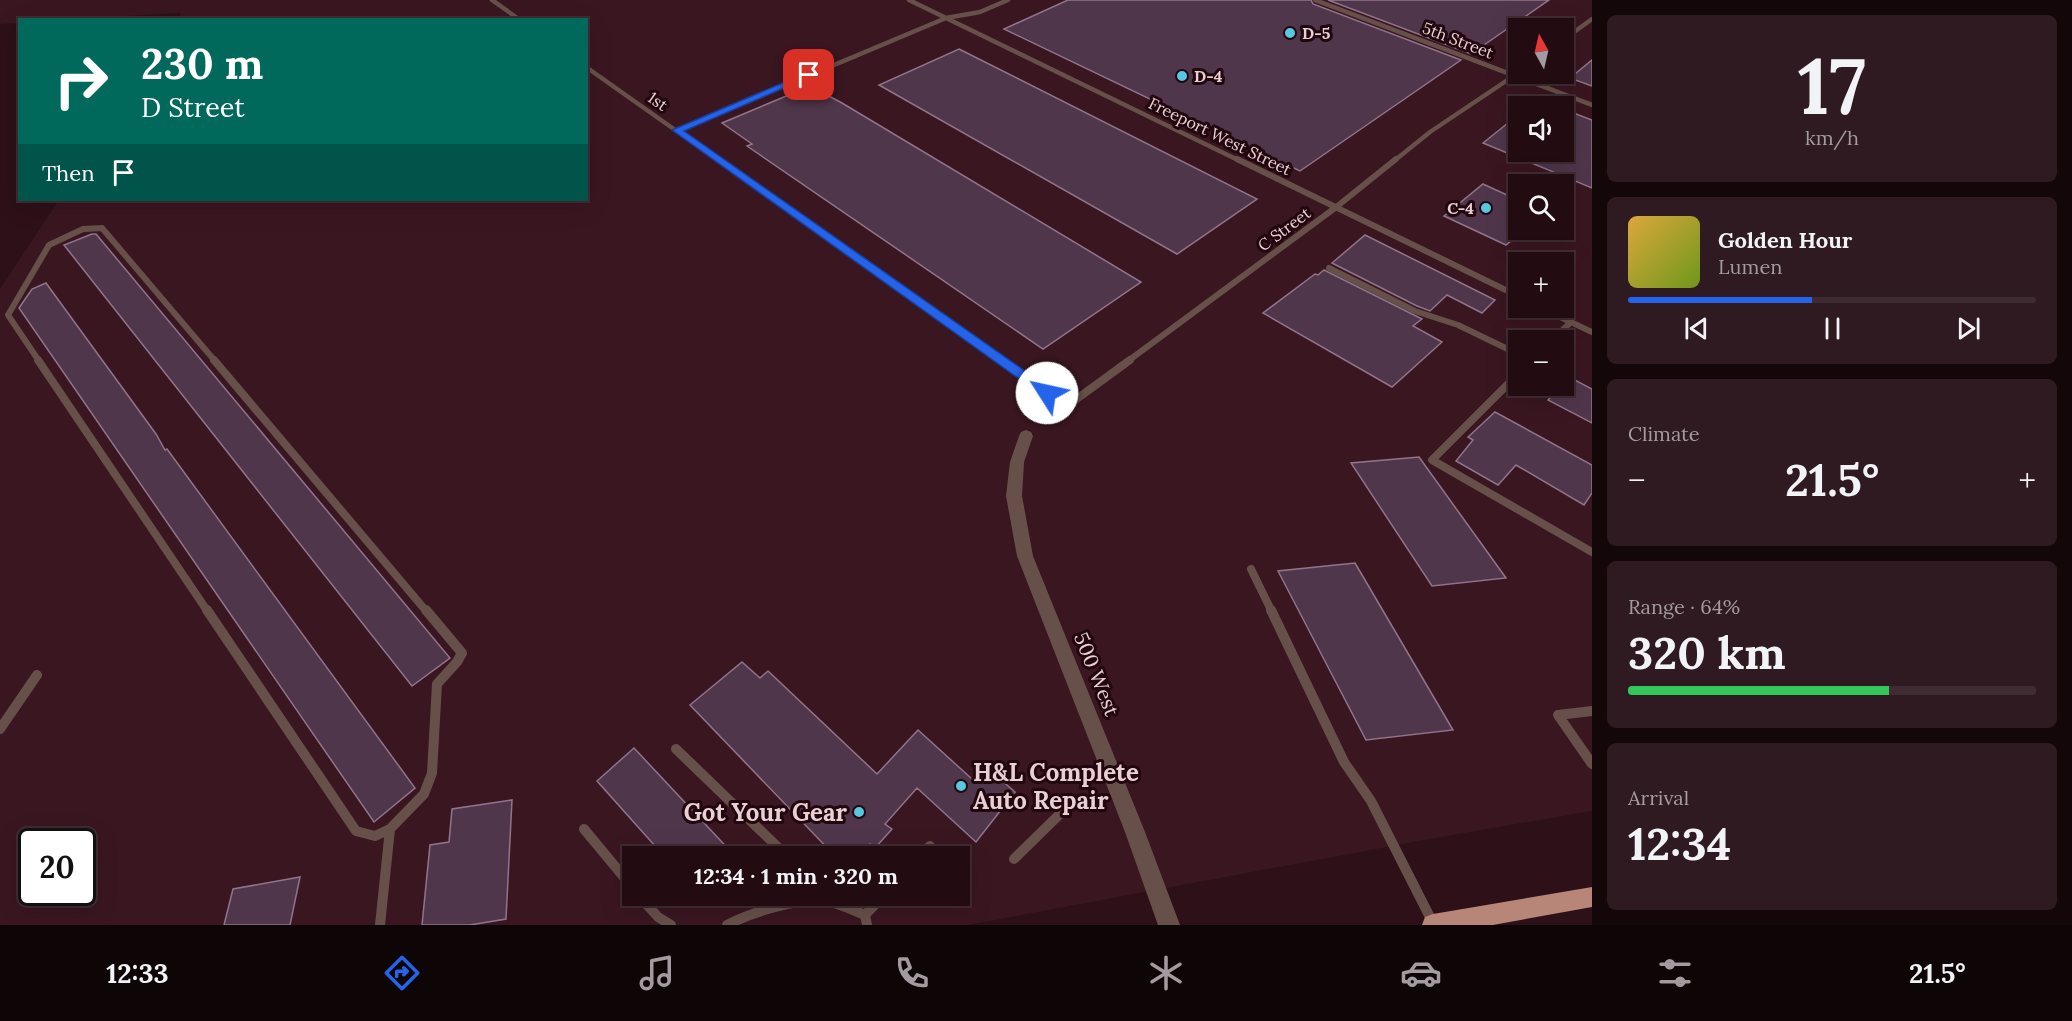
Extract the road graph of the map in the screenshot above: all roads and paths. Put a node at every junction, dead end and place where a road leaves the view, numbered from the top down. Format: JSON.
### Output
{"nodes":[{"id":1,"x":492,"y":0,"type":"edge"},
{"id":2,"x":909,"y":0,"type":"edge"},
{"id":3,"x":1008,"y":0,"type":"edge"},
{"id":4,"x":1315,"y":0,"type":"edge"},
{"id":5,"x":517,"y":18,"type":"edge"},
{"id":6,"x":946,"y":18,"type":"junction"},
{"id":7,"x":1592,"y":19,"type":"edge"},
{"id":8,"x":1574,"y":32,"type":"edge"},
{"id":9,"x":588,"y":68,"type":"edge"},
{"id":10,"x":1508,"y":71,"type":"edge"},
{"id":11,"x":1508,"y":79,"type":"edge"},
{"id":12,"x":1541,"y":84,"type":"edge"},
{"id":13,"x":1592,"y":105,"type":"edge"},
{"id":14,"x":677,"y":130,"type":"junction"},
{"id":15,"x":1335,"y":208,"type":"junction"},
{"id":16,"x":1329,"y":267,"type":"dead end"},
{"id":17,"x":1508,"y":291,"type":"edge"},
{"id":18,"x":1562,"y":318,"type":"edge"},
{"id":19,"x":1570,"y":322,"type":"junction"},
{"id":20,"x":1562,"y":330,"type":"edge"},
{"id":21,"x":1592,"y":332,"type":"edge"},
{"id":22,"x":1508,"y":349,"type":"edge"},
{"id":23,"x":1508,"y":384,"type":"edge"},
{"id":24,"x":1066,"y":406,"type":"joint"},
{"id":25,"x":1026,"y":436,"type":"dead end"},
{"id":26,"x":1592,"y":552,"type":"edge"},
{"id":27,"x":1251,"y":569,"type":"dead end"},
{"id":28,"x":36,"y":675,"type":"dead end"},
{"id":29,"x":1592,"y":711,"type":"edge"},
{"id":30,"x":0,"y":729,"type":"edge"},
{"id":31,"x":676,"y":749,"type":"dead end"},
{"id":32,"x":1592,"y":764,"type":"edge"},
{"id":33,"x":1062,"y":812,"type":"dead end"},
{"id":34,"x":390,"y":829,"type":"junction"},
{"id":35,"x":584,"y":829,"type":"dead end"},
{"id":36,"x":777,"y":846,"type":"edge"},
{"id":37,"x":1014,"y":859,"type":"dead end"},
{"id":38,"x":622,"y":875,"type":"edge"},
{"id":39,"x":1590,"y":901,"type":"edge"},
{"id":40,"x":648,"y":906,"type":"edge"},
{"id":41,"x":783,"y":906,"type":"edge"},
{"id":42,"x":837,"y":906,"type":"edge"},
{"id":43,"x":876,"y":906,"type":"edge"},
{"id":44,"x":866,"y":920,"type":"edge"},
{"id":45,"x":380,"y":925,"type":"edge"},
{"id":46,"x":671,"y":925,"type":"edge"},
{"id":47,"x":728,"y":925,"type":"edge"},
{"id":48,"x":1169,"y":925,"type":"edge"},
{"id":49,"x":1433,"y":925,"type":"edge"}],
"edges":[{"from":1,"to":5,"type":"lane"},
{"from":2,"to":6,"type":"lane","name":"Freeport West Street"},
{"from":3,"to":6,"type":"lane"},
{"from":4,"to":10,"type":"lane","name":"5th Street"},
{"from":6,"to":14,"type":"lane"},
{"from":6,"to":15,"type":"lane","name":"Freeport West Street"},
{"from":7,"to":8,"type":"lane"},
{"from":9,"to":14,"type":"lane","name":"1st"},
{"from":11,"to":15,"type":"lane","name":"C Street"},
{"from":12,"to":13,"type":"lane","name":"5th Street"},
{"from":14,"to":24,"type":"lane","name":"1st"},
{"from":15,"to":17,"type":"lane","name":"Freeport West Street"},
{"from":15,"to":24,"type":"lane","name":"C Street"},
{"from":16,"to":22,"type":"lane"},
{"from":18,"to":19,"type":"lane"},
{"from":19,"to":20,"type":"lane"},
{"from":19,"to":21,"type":"lane"},
{"from":23,"to":26,"type":"lane"},
{"from":25,"to":48,"type":"street","name":"500 West"},
{"from":27,"to":49,"type":"lane"},
{"from":28,"to":30,"type":"lane"},
{"from":29,"to":32,"type":"lane"},
{"from":31,"to":36,"type":"lane"},
{"from":33,"to":37,"type":"lane"},
{"from":34,"to":34,"type":"lane"},
{"from":34,"to":45,"type":"lane"},
{"from":35,"to":38,"type":"lane"},
{"from":39,"to":49,"type":"main road"},
{"from":40,"to":46,"type":"lane"},
{"from":41,"to":47,"type":"lane"},
{"from":42,"to":44,"type":"lane"},
{"from":43,"to":44,"type":"lane"}]}
